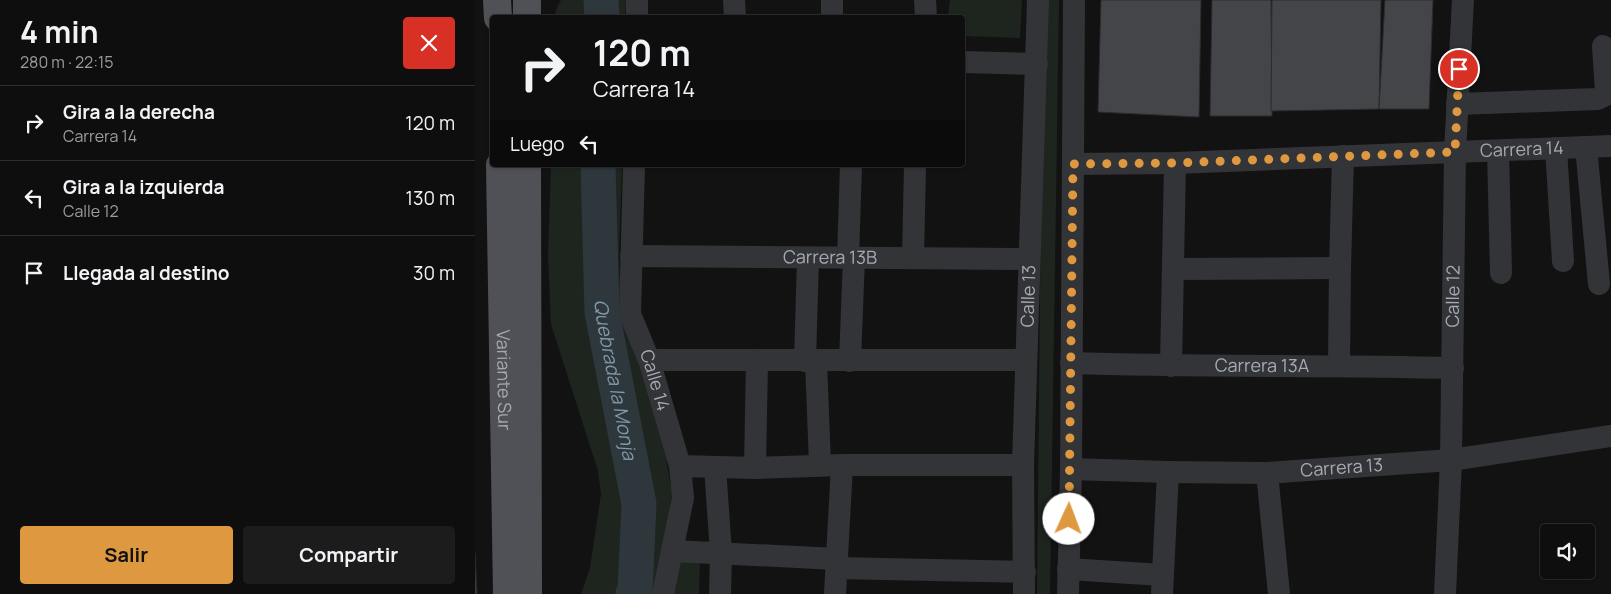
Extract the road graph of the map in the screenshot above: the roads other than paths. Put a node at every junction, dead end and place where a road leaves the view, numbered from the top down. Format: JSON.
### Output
{"nodes":[{"id":1,"x":527,"y":0,"type":"edge"},
{"id":2,"x":637,"y":0,"type":"edge"},
{"id":3,"x":735,"y":0,"type":"edge"},
{"id":4,"x":832,"y":0,"type":"edge"},
{"id":5,"x":925,"y":0,"type":"edge"},
{"id":6,"x":1038,"y":0,"type":"edge"},
{"id":7,"x":1074,"y":0,"type":"edge"},
{"id":8,"x":1463,"y":0,"type":"edge"},
{"id":9,"x":527,"y":15,"type":"edge"},
{"id":10,"x":637,"y":15,"type":"edge"},
{"id":11,"x":735,"y":15,"type":"edge"},
{"id":12,"x":832,"y":15,"type":"edge"},
{"id":13,"x":926,"y":15,"type":"edge"},
{"id":14,"x":1603,"y":46,"type":"dead end"},
{"id":15,"x":965,"y":62,"type":"edge"},
{"id":16,"x":1037,"y":64,"type":"junction"},
{"id":17,"x":1457,"y":104,"type":"junction"},
{"id":18,"x":1611,"y":146,"type":"edge"},
{"id":19,"x":1586,"y":147,"type":"junction"},
{"id":20,"x":1556,"y":148,"type":"junction"},
{"id":21,"x":1498,"y":151,"type":"junction"},
{"id":22,"x":1455,"y":152,"type":"junction"},
{"id":23,"x":1343,"y":156,"type":"junction"},
{"id":24,"x":1175,"y":163,"type":"junction"},
{"id":25,"x":1073,"y":164,"type":"junction"},
{"id":26,"x":500,"y":167,"type":"edge"},
{"id":27,"x":527,"y":167,"type":"edge"},
{"id":28,"x":634,"y":167,"type":"edge"},
{"id":29,"x":851,"y":167,"type":"edge"},
{"id":30,"x":915,"y":167,"type":"edge"},
{"id":31,"x":631,"y":256,"type":"junction"},
{"id":32,"x":808,"y":258,"type":"junction"},
{"id":33,"x":851,"y":258,"type":"junction"},
{"id":34,"x":913,"y":258,"type":"junction"},
{"id":35,"x":1029,"y":259,"type":"junction"},
{"id":36,"x":1563,"y":261,"type":"dead end"},
{"id":37,"x":1339,"y":268,"type":"junction"},
{"id":38,"x":1173,"y":269,"type":"junction"},
{"id":39,"x":1501,"y":273,"type":"dead end"},
{"id":40,"x":1599,"y":284,"type":"dead end"},
{"id":41,"x":649,"y":360,"type":"junction"},
{"id":42,"x":1026,"y":360,"type":"junction"},
{"id":43,"x":757,"y":361,"type":"junction"},
{"id":44,"x":811,"y":361,"type":"junction"},
{"id":45,"x":850,"y":361,"type":"junction"},
{"id":46,"x":1071,"y":363,"type":"junction"},
{"id":47,"x":1339,"y":365,"type":"junction"},
{"id":48,"x":1171,"y":366,"type":"junction"},
{"id":49,"x":1453,"y":368,"type":"junction"},
{"id":50,"x":1611,"y":436,"type":"edge"},
{"id":51,"x":1451,"y":460,"type":"junction"},
{"id":52,"x":831,"y":465,"type":"junction"},
{"id":53,"x":1023,"y":465,"type":"junction"},
{"id":54,"x":680,"y":466,"type":"junction"},
{"id":55,"x":715,"y":467,"type":"junction"},
{"id":56,"x":755,"y":468,"type":"junction"},
{"id":57,"x":1071,"y":469,"type":"junction"},
{"id":58,"x":1168,"y":472,"type":"junction"},
{"id":59,"x":1267,"y":473,"type":"junction"},
{"id":60,"x":673,"y":551,"type":"junction"},
{"id":61,"x":721,"y":553,"type":"junction"},
{"id":62,"x":837,"y":563,"type":"junction"},
{"id":63,"x":1068,"y":569,"type":"junction"},
{"id":64,"x":1025,"y":572,"type":"junction"},
{"id":65,"x":1162,"y":584,"type":"edge"},
{"id":66,"x":507,"y":594,"type":"edge"},
{"id":67,"x":528,"y":594,"type":"edge"},
{"id":68,"x":663,"y":594,"type":"edge"},
{"id":69,"x":720,"y":594,"type":"edge"},
{"id":70,"x":835,"y":594,"type":"edge"},
{"id":71,"x":1024,"y":594,"type":"edge"},
{"id":72,"x":1068,"y":594,"type":"edge"},
{"id":73,"x":1279,"y":594,"type":"edge"},
{"id":74,"x":1445,"y":594,"type":"edge"}],
"edges":[{"from":1,"to":9,"type":"main road"},
{"from":2,"to":10,"type":"street"},
{"from":3,"to":11,"type":"street"},
{"from":4,"to":12,"type":"street"},
{"from":5,"to":13,"type":"street"},
{"from":6,"to":16,"type":"street","name":"Calle 13"},
{"from":7,"to":25,"type":"street"},
{"from":8,"to":17,"type":"street","name":"Calle 12"},
{"from":14,"to":17,"type":"street"},
{"from":15,"to":16,"type":"street"},
{"from":16,"to":35,"type":"street","name":"Calle 13"},
{"from":17,"to":22,"type":"street","name":"Calle 12"},
{"from":18,"to":19,"type":"street","name":"Carrera 14"},
{"from":19,"to":20,"type":"street","name":"Carrera 14"},
{"from":19,"to":40,"type":"street"},
{"from":20,"to":21,"type":"street","name":"Carrera 14"},
{"from":20,"to":36,"type":"street"},
{"from":21,"to":22,"type":"street","name":"Carrera 14"},
{"from":21,"to":39,"type":"street"},
{"from":22,"to":23,"type":"street","name":"Carrera 14"},
{"from":22,"to":49,"type":"street","name":"Calle 12"},
{"from":23,"to":24,"type":"street","name":"Carrera 14"},
{"from":23,"to":37,"type":"street"},
{"from":24,"to":25,"type":"street","name":"Carrera 14"},
{"from":24,"to":38,"type":"street"},
{"from":25,"to":46,"type":"street"},
{"from":26,"to":66,"type":"main road","name":"Variante Sur"},
{"from":27,"to":67,"type":"main road","name":"Variante Sur"},
{"from":28,"to":31,"type":"street","name":"Calle 14"},
{"from":29,"to":33,"type":"street"},
{"from":30,"to":34,"type":"street"},
{"from":31,"to":32,"type":"street","name":"Carrera 13B"},
{"from":31,"to":41,"type":"street","name":"Calle 14"},
{"from":32,"to":33,"type":"street","name":"Carrera 13B"},
{"from":32,"to":44,"type":"street"},
{"from":33,"to":34,"type":"street","name":"Carrera 13B"},
{"from":33,"to":45,"type":"street"},
{"from":34,"to":35,"type":"street","name":"Carrera 13B"},
{"from":35,"to":42,"type":"street","name":"Calle 13"},
{"from":37,"to":38,"type":"street"},
{"from":37,"to":47,"type":"street"},
{"from":38,"to":48,"type":"street"},
{"from":41,"to":43,"type":"street"},
{"from":41,"to":54,"type":"street","name":"Calle 14"},
{"from":42,"to":45,"type":"street"},
{"from":42,"to":53,"type":"street","name":"Calle 13"},
{"from":43,"to":44,"type":"street"},
{"from":43,"to":56,"type":"street"},
{"from":44,"to":45,"type":"street"},
{"from":44,"to":52,"type":"street"},
{"from":46,"to":48,"type":"street","name":"Carrera 13A"},
{"from":46,"to":57,"type":"street"},
{"from":47,"to":48,"type":"street","name":"Carrera 13A"},
{"from":47,"to":49,"type":"street","name":"Carrera 13A"},
{"from":49,"to":51,"type":"street","name":"Calle 12"},
{"from":50,"to":51,"type":"street","name":"Carrera 13"},
{"from":51,"to":59,"type":"street","name":"Carrera 13"},
{"from":51,"to":74,"type":"street","name":"Calle 12"},
{"from":52,"to":53,"type":"street"},
{"from":52,"to":56,"type":"street"},
{"from":52,"to":62,"type":"street"},
{"from":53,"to":64,"type":"street","name":"Calle 13"},
{"from":54,"to":55,"type":"street"},
{"from":54,"to":60,"type":"street","name":"Calle 14"},
{"from":55,"to":56,"type":"street"},
{"from":55,"to":61,"type":"street"},
{"from":57,"to":58,"type":"street","name":"Carrera 13"},
{"from":57,"to":63,"type":"street"},
{"from":58,"to":59,"type":"street","name":"Carrera 13"},
{"from":58,"to":65,"type":"street"},
{"from":59,"to":73,"type":"street"},
{"from":60,"to":61,"type":"street"},
{"from":60,"to":68,"type":"street","name":"Calle 14"},
{"from":61,"to":62,"type":"street"},
{"from":61,"to":69,"type":"street"},
{"from":62,"to":64,"type":"street"},
{"from":62,"to":70,"type":"street"},
{"from":63,"to":65,"type":"street"},
{"from":63,"to":72,"type":"street"},
{"from":64,"to":71,"type":"street","name":"Calle 13"}]}
